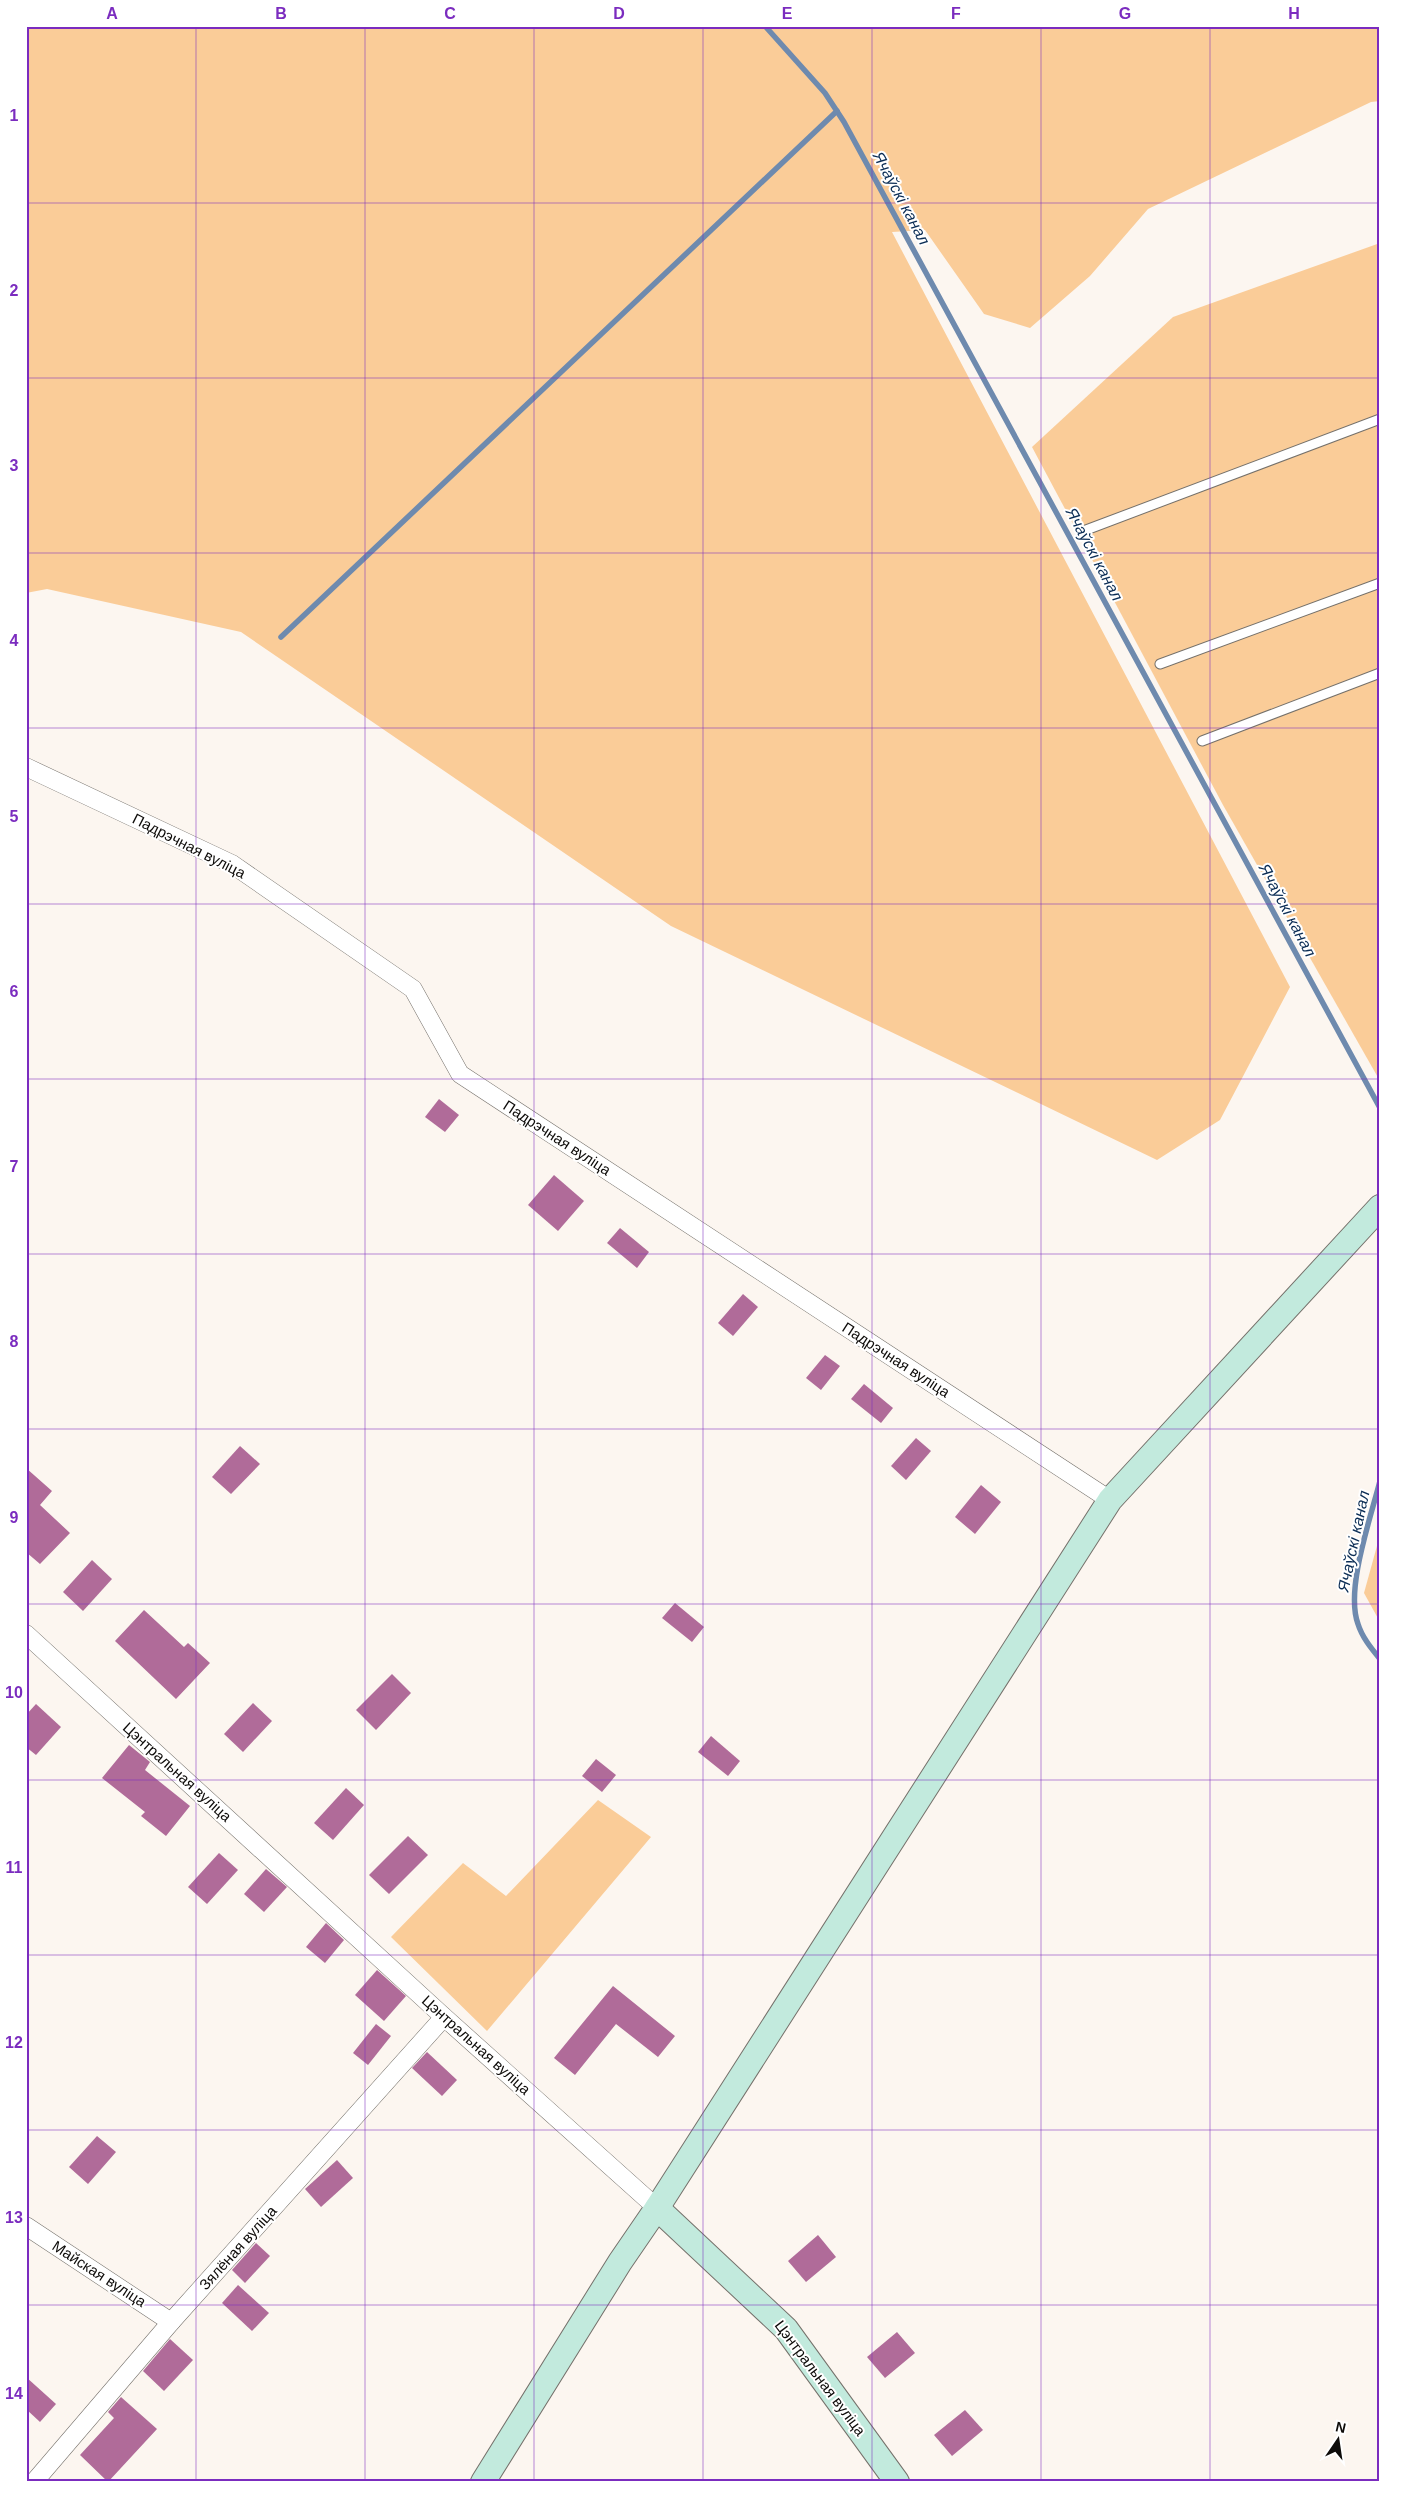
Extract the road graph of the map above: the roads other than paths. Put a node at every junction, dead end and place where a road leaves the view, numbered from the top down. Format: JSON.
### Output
{"nodes":[{"id":1,"x":1380,"y":419,"type":"edge"},
{"id":2,"x":1086,"y":530,"type":"dead end"},
{"id":3,"x":1380,"y":583,"type":"edge"},
{"id":4,"x":1160,"y":664,"type":"dead end"},
{"id":5,"x":1380,"y":673,"type":"edge"},
{"id":6,"x":1202,"y":741,"type":"dead end"},
{"id":7,"x":26,"y":767,"type":"edge"},
{"id":8,"x":1380,"y":1207,"type":"edge"},
{"id":9,"x":1110,"y":1500,"type":"junction"},
{"id":10,"x":26,"y":1634,"type":"edge"},
{"id":11,"x":444,"y":2017,"type":"junction"},
{"id":12,"x":657,"y":2208,"type":"junction"},
{"id":13,"x":26,"y":2226,"type":"edge"},
{"id":14,"x":171,"y":2322,"type":"junction"},
{"id":15,"x":34,"y":2482,"type":"edge"},
{"id":16,"x":483,"y":2482,"type":"edge"},
{"id":17,"x":897,"y":2482,"type":"edge"}],
"edges":[{"from":1,"to":2,"type":"lane"},
{"from":3,"to":4,"type":"lane"},
{"from":5,"to":6,"type":"lane"},
{"from":7,"to":9,"type":"street","name":"Падрэчная вуліца"},
{"from":8,"to":9,"type":"main road"},
{"from":9,"to":12,"type":"main road"},
{"from":10,"to":11,"type":"street","name":"Цэнтральная вуліца"},
{"from":11,"to":12,"type":"street","name":"Цэнтральная вуліца"},
{"from":11,"to":14,"type":"street","name":"Зялёная вуліца"},
{"from":12,"to":16,"type":"main road"},
{"from":12,"to":17,"type":"main road","name":"Цэнтральная вуліца"},
{"from":13,"to":14,"type":"street","name":"Майская вуліца"},
{"from":14,"to":15,"type":"street","name":"Зялёная вуліца"}]}
